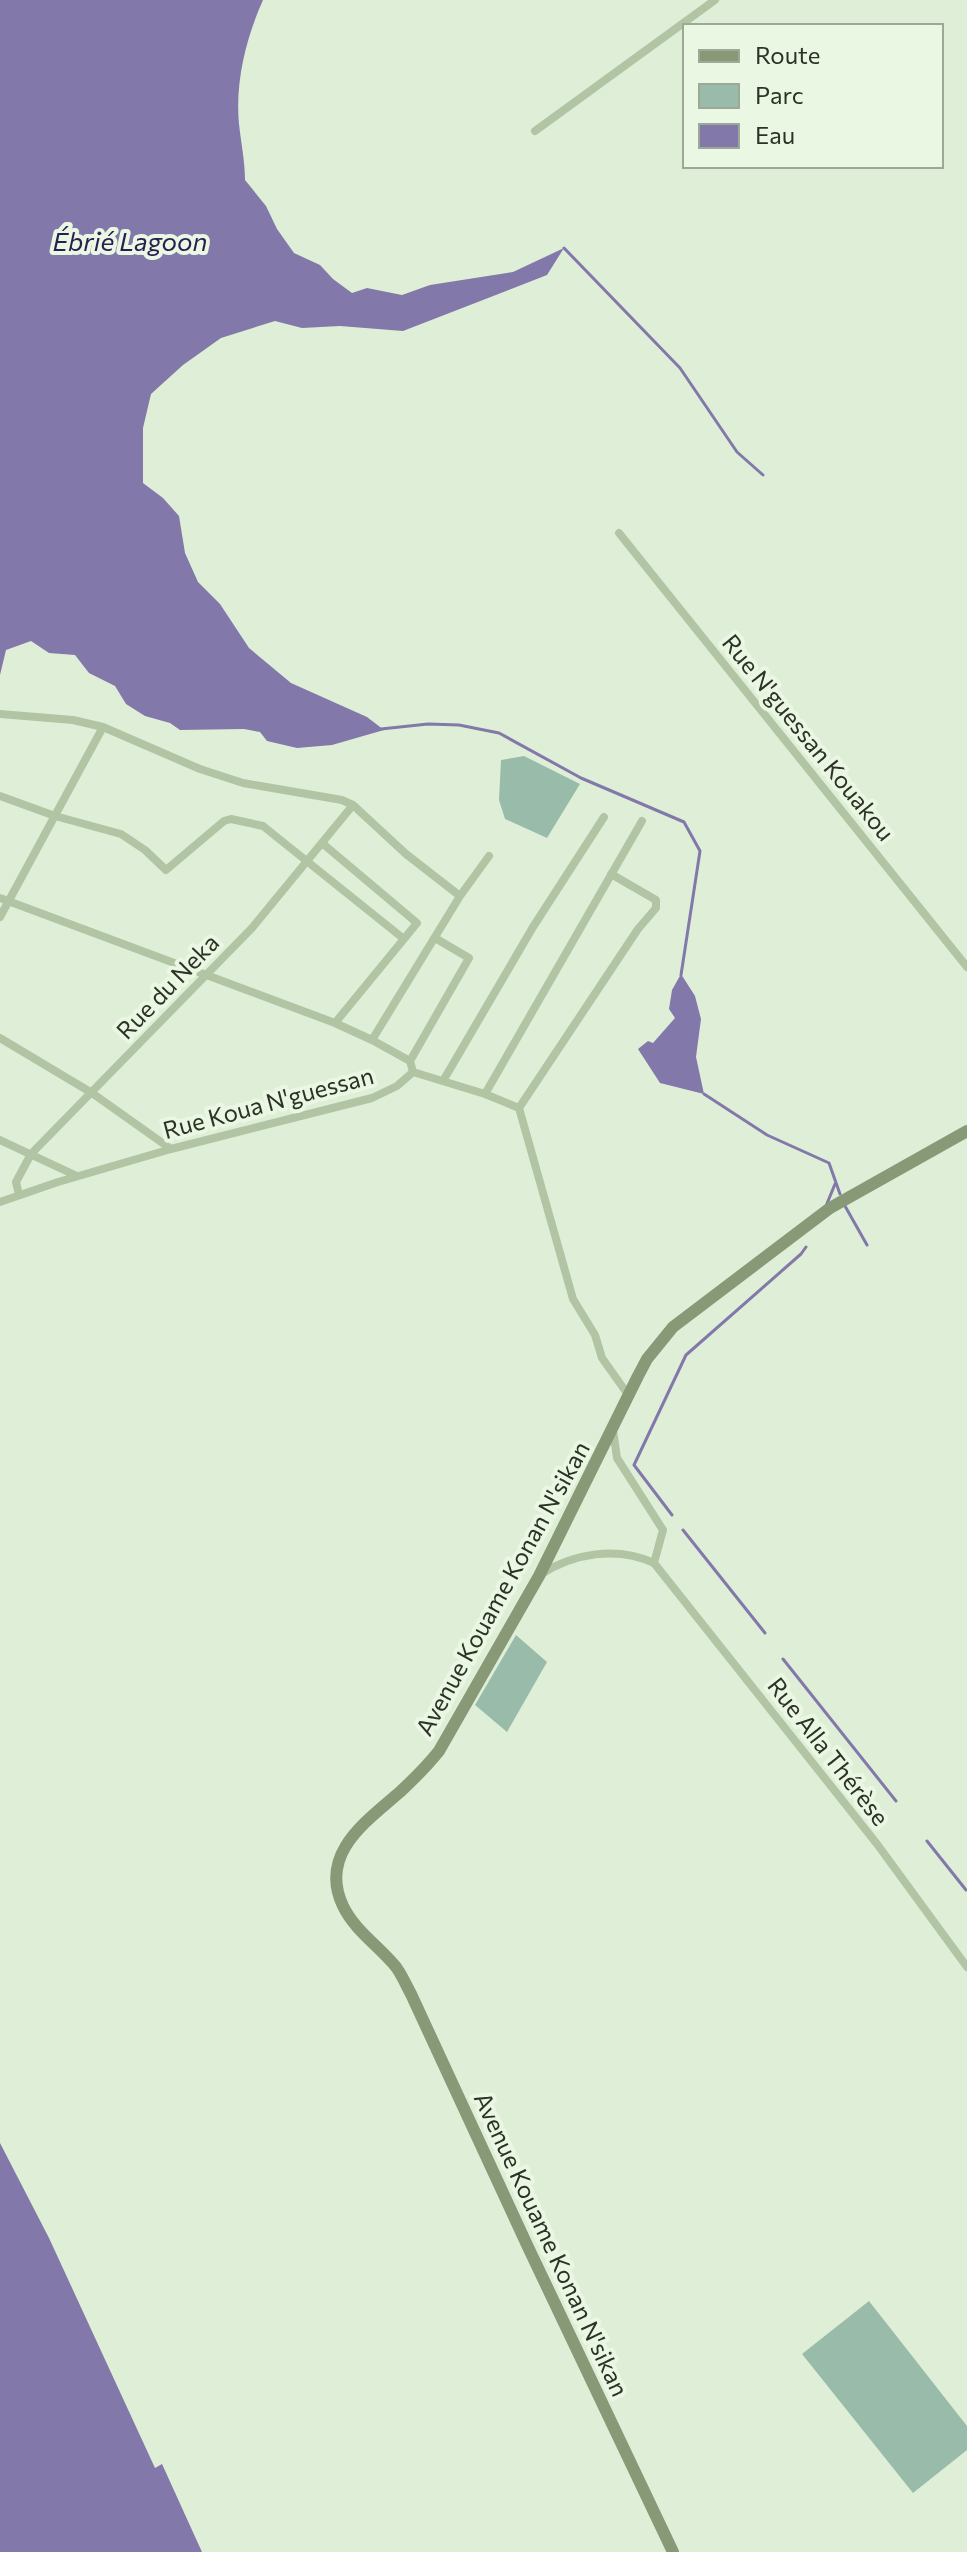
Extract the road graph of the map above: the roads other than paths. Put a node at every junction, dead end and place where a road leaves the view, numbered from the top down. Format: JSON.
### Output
{"nodes":[{"id":1,"x":715,"y":0,"type":"edge"},
{"id":2,"x":535,"y":131,"type":"dead end"},
{"id":3,"x":619,"y":533,"type":"dead end"},
{"id":4,"x":0,"y":714,"type":"edge"},
{"id":5,"x":103,"y":727,"type":"junction"},
{"id":6,"x":0,"y":796,"type":"edge"},
{"id":7,"x":353,"y":805,"type":"junction"},
{"id":8,"x":55,"y":816,"type":"junction"},
{"id":9,"x":604,"y":817,"type":"dead end"},
{"id":10,"x":642,"y":821,"type":"dead end"},
{"id":11,"x":322,"y":843,"type":"junction"},
{"id":12,"x":489,"y":856,"type":"dead end"},
{"id":13,"x":307,"y":860,"type":"junction"},
{"id":14,"x":611,"y":874,"type":"junction"},
{"id":15,"x":460,"y":896,"type":"junction"},
{"id":16,"x":4,"y":900,"type":"edge"},
{"id":17,"x":0,"y":917,"type":"edge"},
{"id":18,"x":435,"y":938,"type":"junction"},
{"id":19,"x":404,"y":939,"type":"junction"},
{"id":20,"x":967,"y":967,"type":"edge"},
{"id":21,"x":206,"y":975,"type":"junction"},
{"id":22,"x":335,"y":1023,"type":"junction"},
{"id":23,"x":0,"y":1038,"type":"edge"},
{"id":24,"x":372,"y":1040,"type":"junction"},
{"id":25,"x":410,"y":1061,"type":"junction"},
{"id":26,"x":413,"y":1072,"type":"junction"},
{"id":27,"x":443,"y":1081,"type":"junction"},
{"id":28,"x":92,"y":1093,"type":"junction"},
{"id":29,"x":485,"y":1094,"type":"junction"},
{"id":30,"x":519,"y":1108,"type":"junction"},
{"id":31,"x":967,"y":1131,"type":"edge"},
{"id":32,"x":0,"y":1140,"type":"edge"},
{"id":33,"x":171,"y":1149,"type":"junction"},
{"id":34,"x":31,"y":1154,"type":"junction"},
{"id":35,"x":78,"y":1176,"type":"junction"},
{"id":36,"x":19,"y":1195,"type":"junction"},
{"id":37,"x":0,"y":1202,"type":"edge"},
{"id":38,"x":629,"y":1396,"type":"junction"},
{"id":39,"x":613,"y":1430,"type":"junction"},
{"id":40,"x":654,"y":1563,"type":"junction"},
{"id":41,"x":539,"y":1576,"type":"junction"},
{"id":42,"x":967,"y":1967,"type":"edge"},
{"id":43,"x":673,"y":2552,"type":"edge"}],
"edges":[{"from":1,"to":2,"type":"street"},
{"from":3,"to":20,"type":"street","name":"Rue N'guessan Kouakou"},
{"from":4,"to":5,"type":"street"},
{"from":5,"to":7,"type":"street"},
{"from":5,"to":8,"type":"street"},
{"from":6,"to":8,"type":"street"},
{"from":7,"to":11,"type":"street","name":"Rue du Neka"},
{"from":7,"to":15,"type":"street"},
{"from":8,"to":13,"type":"street"},
{"from":8,"to":16,"type":"street"},
{"from":9,"to":27,"type":"street"},
{"from":10,"to":14,"type":"street"},
{"from":11,"to":13,"type":"street","name":"Rue du Neka"},
{"from":11,"to":19,"type":"street"},
{"from":12,"to":15,"type":"street"},
{"from":13,"to":19,"type":"street"},
{"from":13,"to":21,"type":"street","name":"Rue du Neka"},
{"from":14,"to":29,"type":"street"},
{"from":14,"to":30,"type":"street"},
{"from":15,"to":18,"type":"street"},
{"from":16,"to":17,"type":"street"},
{"from":16,"to":21,"type":"street"},
{"from":18,"to":24,"type":"street"},
{"from":18,"to":25,"type":"street"},
{"from":19,"to":22,"type":"street"},
{"from":21,"to":22,"type":"street"},
{"from":21,"to":28,"type":"street","name":"Rue du Neka"},
{"from":22,"to":24,"type":"street"},
{"from":23,"to":28,"type":"street"},
{"from":24,"to":25,"type":"street"},
{"from":25,"to":26,"type":"street"},
{"from":26,"to":27,"type":"street"},
{"from":26,"to":33,"type":"street","name":"Rue Koua N'guessan"},
{"from":27,"to":29,"type":"street"},
{"from":28,"to":33,"type":"street"},
{"from":28,"to":34,"type":"street","name":"Rue du Neka"},
{"from":29,"to":30,"type":"street"},
{"from":30,"to":38,"type":"street"},
{"from":31,"to":38,"type":"street","name":"Avenue Kouame Konan N'sikan"},
{"from":32,"to":34,"type":"street"},
{"from":33,"to":35,"type":"street","name":"Rue Koua N'guessan"},
{"from":34,"to":35,"type":"street"},
{"from":34,"to":36,"type":"street","name":"Rue du Neka"},
{"from":35,"to":36,"type":"street","name":"Rue Koua N'guessan"},
{"from":36,"to":37,"type":"street","name":"Rue Koua N'guessan"},
{"from":38,"to":39,"type":"street","name":"Avenue Kouame Konan N'sikan"},
{"from":39,"to":40,"type":"street"},
{"from":39,"to":41,"type":"street","name":"Avenue Kouame Konan N'sikan"},
{"from":40,"to":41,"type":"street"},
{"from":40,"to":42,"type":"street","name":"Rue Alla Thérèse"},
{"from":41,"to":43,"type":"street","name":"Avenue Kouame Konan N'sikan"}]}
